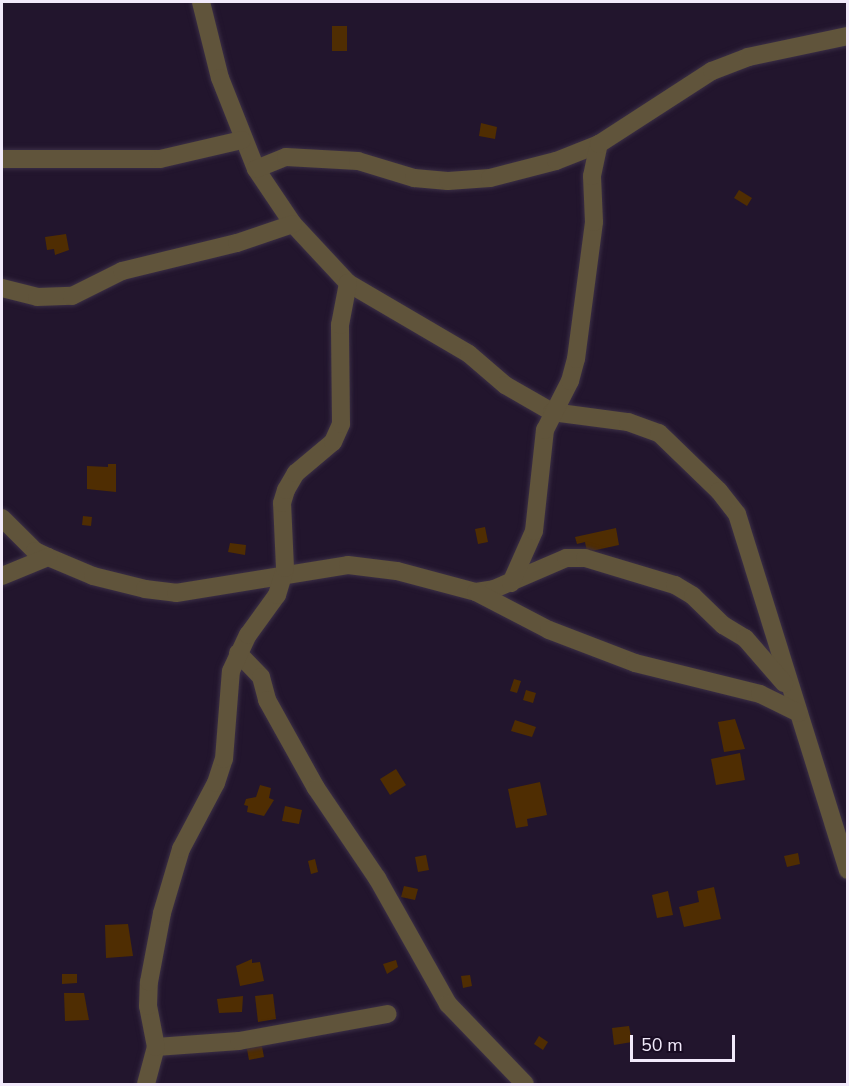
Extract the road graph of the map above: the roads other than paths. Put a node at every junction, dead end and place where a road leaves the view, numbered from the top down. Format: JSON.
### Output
{"nodes":[{"id":1,"x":201,"y":2,"type":"edge"},
{"id":2,"x":848,"y":36,"type":"edge"},
{"id":3,"x":242,"y":140,"type":"junction"},
{"id":4,"x":599,"y":144,"type":"junction"},
{"id":5,"x":2,"y":159,"type":"edge"},
{"id":6,"x":256,"y":169,"type":"junction"},
{"id":7,"x":293,"y":224,"type":"junction"},
{"id":8,"x":348,"y":282,"type":"junction"},
{"id":9,"x":2,"y":288,"type":"edge"},
{"id":10,"x":552,"y":412,"type":"junction"},
{"id":11,"x":2,"y":518,"type":"edge"},
{"id":12,"x":48,"y":557,"type":"junction"},
{"id":13,"x":2,"y":576,"type":"edge"},
{"id":14,"x":282,"y":577,"type":"junction"},
{"id":15,"x":511,"y":583,"type":"junction"},
{"id":16,"x":476,"y":592,"type":"junction"},
{"id":17,"x":238,"y":653,"type":"junction"},
{"id":18,"x":788,"y":688,"type":"junction"},
{"id":19,"x":799,"y":713,"type":"junction"},
{"id":20,"x":848,"y":870,"type":"edge"},
{"id":21,"x":388,"y":1014,"type":"dead end"},
{"id":22,"x":156,"y":1047,"type":"junction"},
{"id":23,"x":146,"y":1084,"type":"edge"},
{"id":24,"x":525,"y":1084,"type":"edge"}],
"edges":[{"from":1,"to":3,"type":"street"},
{"from":2,"to":4,"type":"street"},
{"from":3,"to":5,"type":"street"},
{"from":3,"to":6,"type":"street"},
{"from":4,"to":6,"type":"street"},
{"from":4,"to":10,"type":"street"},
{"from":6,"to":7,"type":"street"},
{"from":7,"to":8,"type":"street"},
{"from":7,"to":9,"type":"street"},
{"from":8,"to":10,"type":"street"},
{"from":8,"to":14,"type":"street"},
{"from":10,"to":15,"type":"street"},
{"from":10,"to":18,"type":"street"},
{"from":11,"to":12,"type":"street"},
{"from":12,"to":13,"type":"street"},
{"from":12,"to":14,"type":"street"},
{"from":14,"to":16,"type":"street"},
{"from":14,"to":17,"type":"street"},
{"from":15,"to":16,"type":"street"},
{"from":15,"to":18,"type":"street"},
{"from":16,"to":19,"type":"street"},
{"from":17,"to":22,"type":"street"},
{"from":17,"to":24,"type":"street"},
{"from":18,"to":19,"type":"street"},
{"from":19,"to":20,"type":"street"},
{"from":21,"to":22,"type":"street"},
{"from":22,"to":23,"type":"street"}]}
